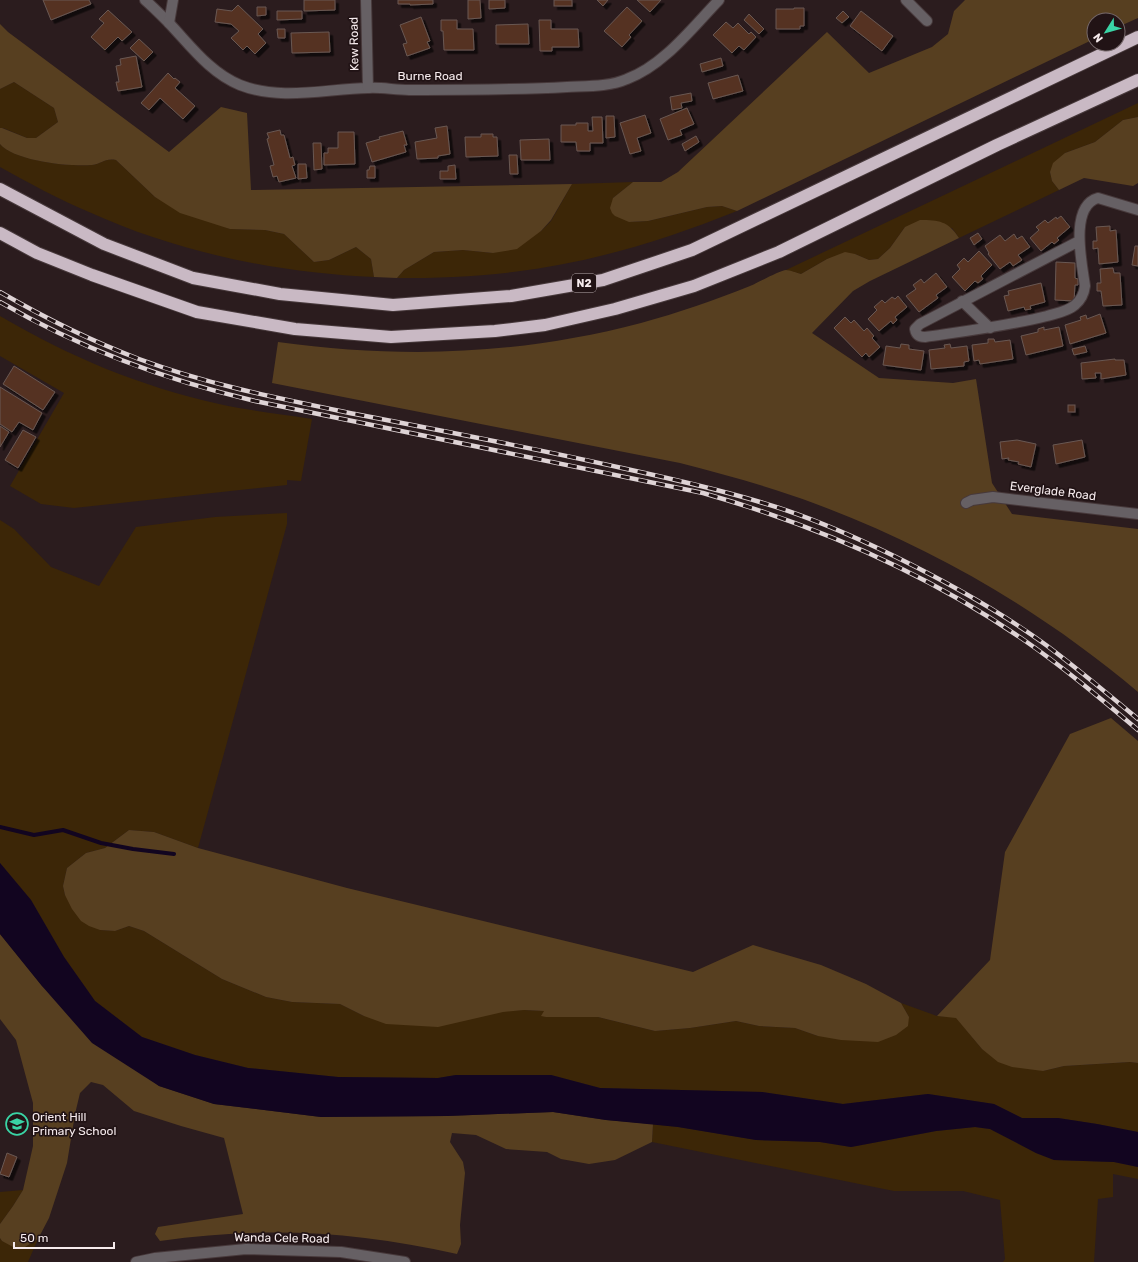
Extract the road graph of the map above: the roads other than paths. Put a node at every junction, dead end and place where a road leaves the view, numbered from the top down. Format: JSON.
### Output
{"nodes":[{"id":1,"x":145,"y":0,"type":"edge"},
{"id":2,"x":173,"y":0,"type":"edge"},
{"id":3,"x":366,"y":0,"type":"edge"},
{"id":4,"x":719,"y":0,"type":"edge"},
{"id":5,"x":906,"y":0,"type":"edge"},
{"id":6,"x":927,"y":21,"type":"dead end"},
{"id":7,"x":168,"y":23,"type":"junction"},
{"id":8,"x":1138,"y":37,"type":"edge"},
{"id":9,"x":1138,"y":80,"type":"edge"},
{"id":10,"x":368,"y":88,"type":"junction"},
{"id":11,"x":0,"y":189,"type":"edge"},
{"id":12,"x":1138,"y":210,"type":"edge"},
{"id":13,"x":0,"y":233,"type":"edge"},
{"id":14,"x":1079,"y":241,"type":"junction"},
{"id":15,"x":962,"y":301,"type":"junction"},
{"id":16,"x":990,"y":328,"type":"junction"},
{"id":17,"x":966,"y":503,"type":"dead end"},
{"id":18,"x":1138,"y":514,"type":"edge"},
{"id":19,"x":136,"y":1262,"type":"edge"},
{"id":20,"x":405,"y":1262,"type":"edge"}],
"edges":[{"from":1,"to":7,"type":"street","name":"Burne Road"},
{"from":2,"to":7,"type":"street"},
{"from":3,"to":10,"type":"street","name":"Kew Road"},
{"from":4,"to":10,"type":"street","name":"Burne Road"},
{"from":5,"to":6,"type":"street"},
{"from":7,"to":10,"type":"street","name":"Burne Road"},
{"from":8,"to":11,"type":"highway","number":"N2"},
{"from":9,"to":13,"type":"highway"},
{"from":12,"to":14,"type":"street"},
{"from":14,"to":15,"type":"street"},
{"from":14,"to":16,"type":"street"},
{"from":15,"to":16,"type":"street"},
{"from":15,"to":16,"type":"street"},
{"from":17,"to":18,"type":"street","name":"Everglade Road"},
{"from":19,"to":20,"type":"street","name":"Wanda Cele Road"}]}
